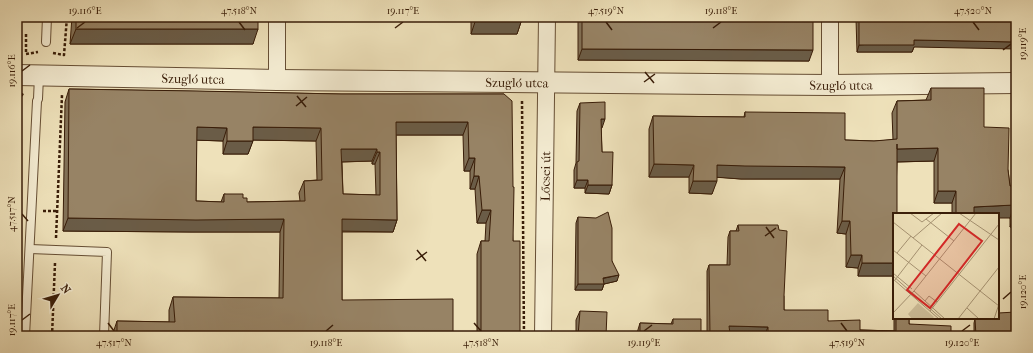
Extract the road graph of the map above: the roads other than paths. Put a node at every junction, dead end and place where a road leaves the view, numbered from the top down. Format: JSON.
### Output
{"nodes":[{"id":1,"x":47,"y":17,"type":"edge"},
{"id":2,"x":277,"y":17,"type":"edge"},
{"id":3,"x":547,"y":17,"type":"edge"},
{"id":4,"x":830,"y":17,"type":"edge"},
{"id":5,"x":46,"y":42,"type":"dead end"},
{"id":6,"x":17,"y":75,"type":"edge"},
{"id":7,"x":277,"y":80,"type":"junction"},
{"id":8,"x":546,"y":82,"type":"junction"},
{"id":9,"x":1016,"y":83,"type":"edge"},
{"id":10,"x":39,"y":85,"type":"junction"},
{"id":11,"x":830,"y":85,"type":"junction"},
{"id":12,"x":30,"y":249,"type":"junction"},
{"id":13,"x":25,"y":336,"type":"edge"},
{"id":14,"x":104,"y":336,"type":"edge"},
{"id":15,"x":543,"y":336,"type":"edge"}],
"edges":[{"from":1,"to":5,"type":"lane"},
{"from":2,"to":7,"type":"street"},
{"from":3,"to":8,"type":"street","name":"Lőcsei út"},
{"from":4,"to":11,"type":"street"},
{"from":6,"to":10,"type":"street","name":"Szugló utca"},
{"from":7,"to":8,"type":"street","name":"Szugló utca"},
{"from":7,"to":10,"type":"street","name":"Szugló utca"},
{"from":8,"to":11,"type":"street","name":"Szugló utca"},
{"from":8,"to":15,"type":"street","name":"Lőcsei út"},
{"from":9,"to":11,"type":"street","name":"Szugló utca"},
{"from":10,"to":12,"type":"lane"},
{"from":12,"to":13,"type":"lane"},
{"from":12,"to":14,"type":"lane"}]}
